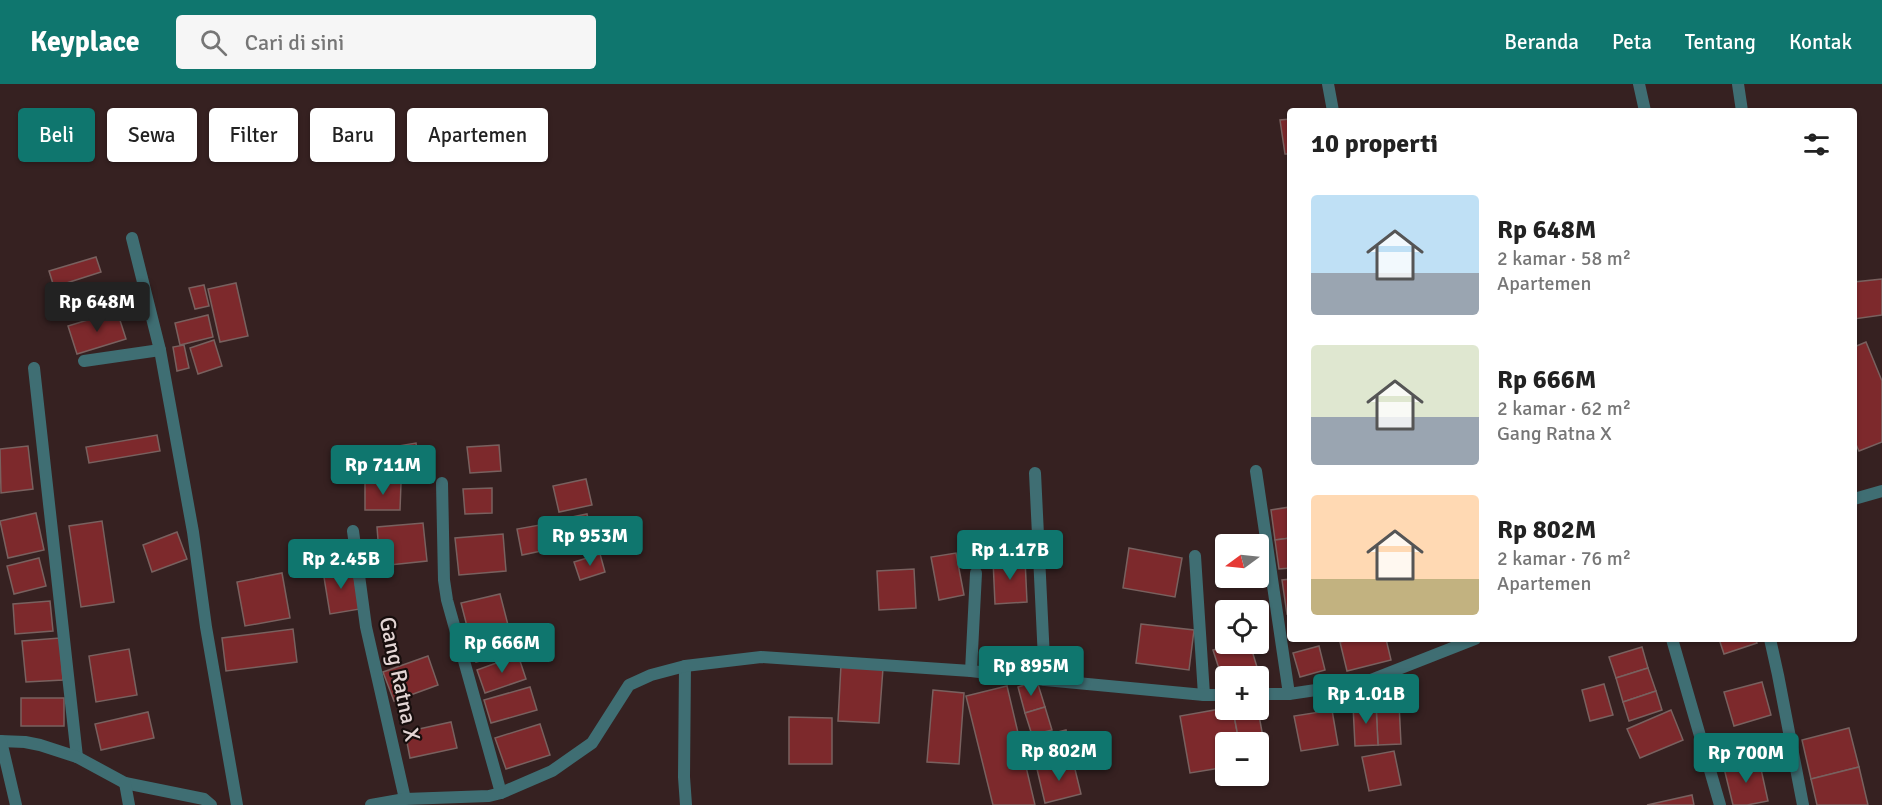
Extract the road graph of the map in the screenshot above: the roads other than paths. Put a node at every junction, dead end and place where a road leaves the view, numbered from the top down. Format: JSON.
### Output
{"nodes":[{"id":1,"x":1328,"y":84,"type":"edge"},
{"id":2,"x":1639,"y":84,"type":"edge"},
{"id":3,"x":1738,"y":84,"type":"edge"},
{"id":4,"x":1332,"y":108,"type":"edge"},
{"id":5,"x":1644,"y":108,"type":"edge"},
{"id":6,"x":1742,"y":108,"type":"edge"},
{"id":7,"x":132,"y":238,"type":"dead end"},
{"id":8,"x":160,"y":350,"type":"junction"},
{"id":9,"x":84,"y":361,"type":"dead end"},
{"id":10,"x":34,"y":368,"type":"dead end"},
{"id":11,"x":1256,"y":471,"type":"dead end"},
{"id":12,"x":1035,"y":473,"type":"dead end"},
{"id":13,"x":442,"y":483,"type":"dead end"},
{"id":14,"x":1882,"y":491,"type":"edge"},
{"id":15,"x":1857,"y":498,"type":"edge"},
{"id":16,"x":353,"y":531,"type":"dead end"},
{"id":17,"x":1195,"y":556,"type":"dead end"},
{"id":18,"x":976,"y":573,"type":"dead end"},
{"id":19,"x":1673,"y":642,"type":"edge"},
{"id":20,"x":1771,"y":642,"type":"edge"},
{"id":21,"x":1449,"y":644,"type":"edge"},
{"id":22,"x":685,"y":666,"type":"junction"},
{"id":23,"x":971,"y":671,"type":"junction"},
{"id":24,"x":1046,"y":680,"type":"junction"},
{"id":25,"x":1269,"y":694,"type":"edge"},
{"id":26,"x":1289,"y":694,"type":"junction"},
{"id":27,"x":1204,"y":695,"type":"junction"},
{"id":28,"x":1215,"y":695,"type":"edge"},
{"id":29,"x":1,"y":741,"type":"edge"},
{"id":30,"x":77,"y":757,"type":"junction"},
{"id":31,"x":125,"y":783,"type":"junction"},
{"id":32,"x":501,"y":793,"type":"junction"},
{"id":33,"x":405,"y":799,"type":"junction"},
{"id":34,"x":16,"y":805,"type":"edge"},
{"id":35,"x":129,"y":805,"type":"edge"},
{"id":36,"x":212,"y":805,"type":"edge"},
{"id":37,"x":237,"y":805,"type":"edge"},
{"id":38,"x":371,"y":805,"type":"edge"},
{"id":39,"x":686,"y":805,"type":"edge"},
{"id":40,"x":1720,"y":805,"type":"edge"},
{"id":41,"x":1803,"y":805,"type":"edge"}],
"edges":[{"from":1,"to":4,"type":"street"},
{"from":2,"to":5,"type":"street"},
{"from":3,"to":6,"type":"street"},
{"from":7,"to":8,"type":"street"},
{"from":8,"to":9,"type":"street"},
{"from":8,"to":37,"type":"street"},
{"from":10,"to":30,"type":"street"},
{"from":11,"to":26,"type":"street"},
{"from":12,"to":24,"type":"street"},
{"from":13,"to":32,"type":"street"},
{"from":14,"to":15,"type":"street"},
{"from":16,"to":33,"type":"street","name":"Gang Ratna X"},
{"from":17,"to":27,"type":"street"},
{"from":18,"to":23,"type":"street"},
{"from":19,"to":40,"type":"street"},
{"from":20,"to":41,"type":"street"},
{"from":21,"to":26,"type":"street"},
{"from":22,"to":23,"type":"street"},
{"from":22,"to":32,"type":"street"},
{"from":22,"to":39,"type":"street"},
{"from":23,"to":24,"type":"street"},
{"from":24,"to":27,"type":"street"},
{"from":25,"to":26,"type":"street"},
{"from":27,"to":28,"type":"street"},
{"from":29,"to":30,"type":"street"},
{"from":29,"to":34,"type":"street"},
{"from":30,"to":31,"type":"street"},
{"from":31,"to":35,"type":"street"},
{"from":31,"to":36,"type":"street"},
{"from":32,"to":33,"type":"street"},
{"from":33,"to":38,"type":"street"}]}
